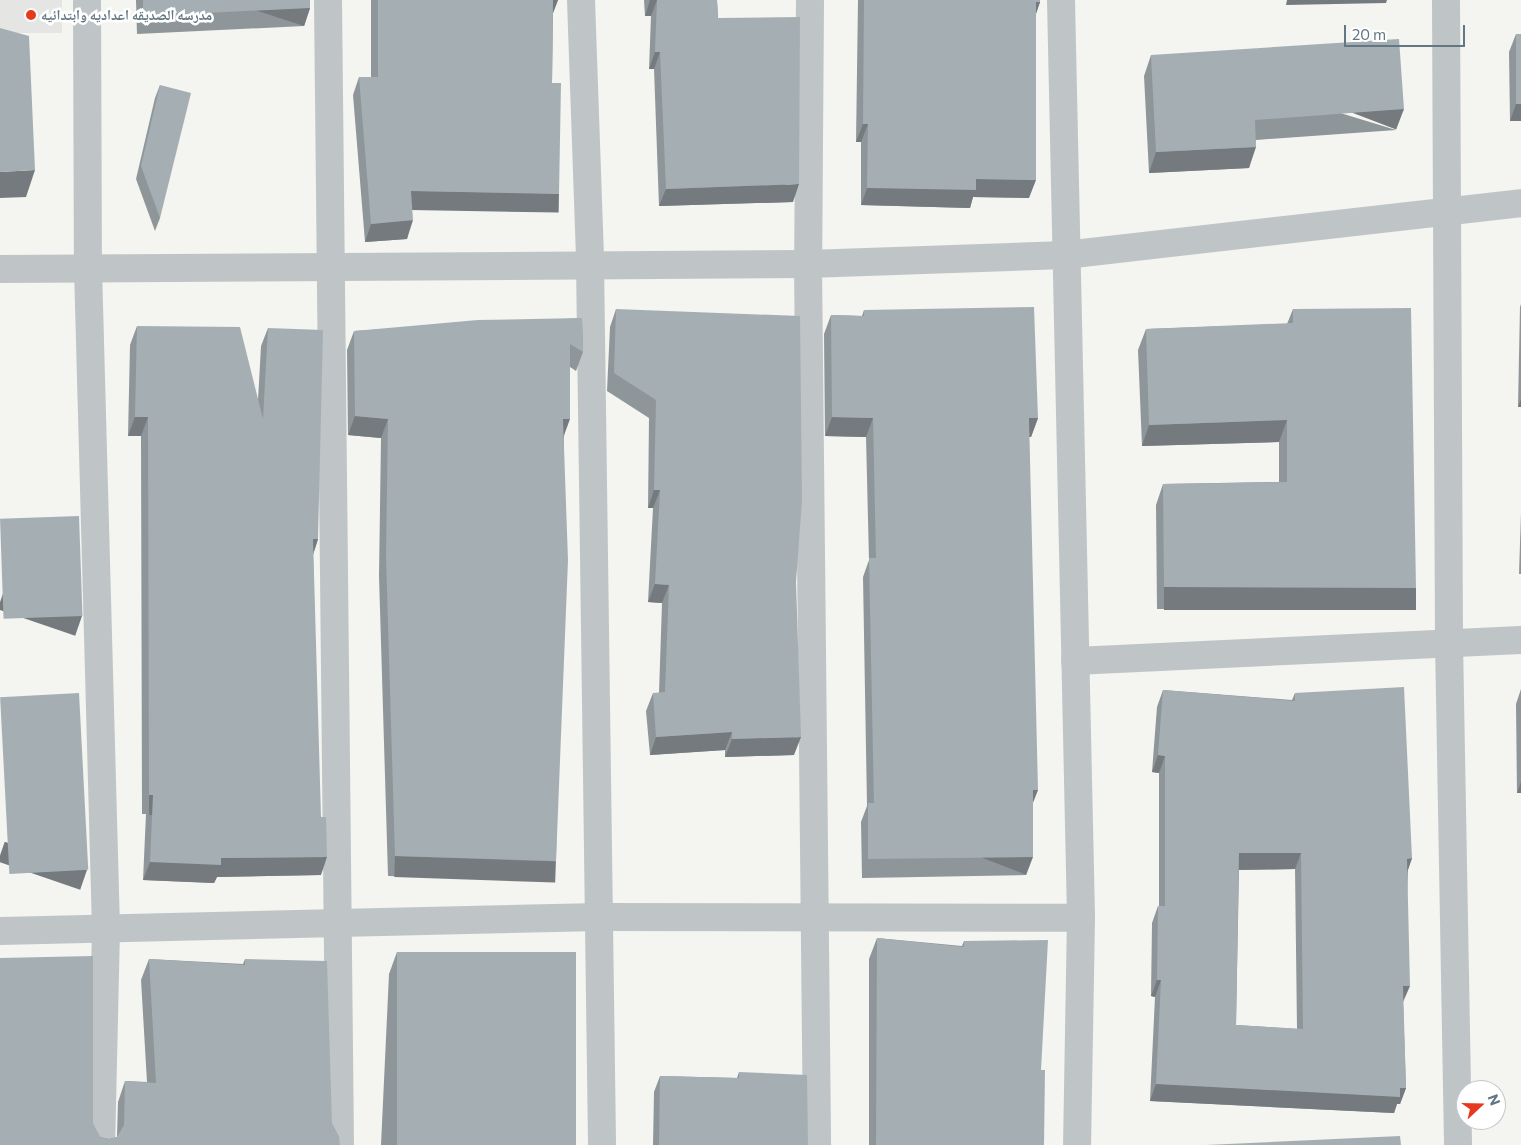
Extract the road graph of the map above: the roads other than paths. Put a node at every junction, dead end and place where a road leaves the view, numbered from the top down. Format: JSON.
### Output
{"nodes":[{"id":1,"x":87,"y":0,"type":"edge"},
{"id":2,"x":328,"y":0,"type":"edge"},
{"id":3,"x":581,"y":0,"type":"edge"},
{"id":4,"x":810,"y":0,"type":"edge"},
{"id":5,"x":1060,"y":0,"type":"edge"},
{"id":6,"x":1446,"y":0,"type":"edge"},
{"id":7,"x":1521,"y":203,"type":"edge"},
{"id":8,"x":1450,"y":211,"type":"junction"},
{"id":9,"x":1065,"y":255,"type":"junction"},
{"id":10,"x":590,"y":262,"type":"junction"},
{"id":11,"x":808,"y":264,"type":"junction"},
{"id":12,"x":88,"y":268,"type":"junction"},
{"id":13,"x":329,"y":268,"type":"junction"},
{"id":14,"x":0,"y":269,"type":"edge"},
{"id":15,"x":1521,"y":640,"type":"edge"},
{"id":16,"x":1449,"y":642,"type":"junction"},
{"id":17,"x":1075,"y":662,"type":"junction"},
{"id":18,"x":600,"y":917,"type":"junction"},
{"id":19,"x":1081,"y":918,"type":"junction"},
{"id":20,"x":816,"y":919,"type":"junction"},
{"id":21,"x":340,"y":923,"type":"junction"},
{"id":22,"x":106,"y":929,"type":"junction"},
{"id":23,"x":0,"y":931,"type":"edge"},
{"id":24,"x":101,"y":1145,"type":"edge"},
{"id":25,"x":340,"y":1145,"type":"edge"},
{"id":26,"x":602,"y":1145,"type":"edge"},
{"id":27,"x":817,"y":1145,"type":"edge"},
{"id":28,"x":1078,"y":1145,"type":"edge"},
{"id":29,"x":1458,"y":1145,"type":"edge"}],
"edges":[{"from":1,"to":12,"type":"street"},
{"from":2,"to":13,"type":"street"},
{"from":3,"to":10,"type":"street"},
{"from":4,"to":11,"type":"street"},
{"from":5,"to":9,"type":"street"},
{"from":6,"to":8,"type":"street"},
{"from":7,"to":8,"type":"street"},
{"from":8,"to":9,"type":"street"},
{"from":8,"to":16,"type":"street"},
{"from":9,"to":11,"type":"street"},
{"from":9,"to":17,"type":"street"},
{"from":10,"to":11,"type":"street"},
{"from":10,"to":13,"type":"street"},
{"from":10,"to":18,"type":"street"},
{"from":11,"to":20,"type":"street"},
{"from":12,"to":13,"type":"street"},
{"from":12,"to":14,"type":"street"},
{"from":12,"to":22,"type":"street"},
{"from":13,"to":21,"type":"street"},
{"from":15,"to":16,"type":"street"},
{"from":16,"to":17,"type":"street"},
{"from":16,"to":29,"type":"street"},
{"from":17,"to":19,"type":"street"},
{"from":18,"to":20,"type":"street"},
{"from":18,"to":21,"type":"street"},
{"from":18,"to":26,"type":"street"},
{"from":19,"to":20,"type":"street"},
{"from":19,"to":28,"type":"street"},
{"from":20,"to":27,"type":"street"},
{"from":21,"to":22,"type":"street"},
{"from":21,"to":25,"type":"street"},
{"from":22,"to":23,"type":"street"},
{"from":22,"to":24,"type":"street"}]}
